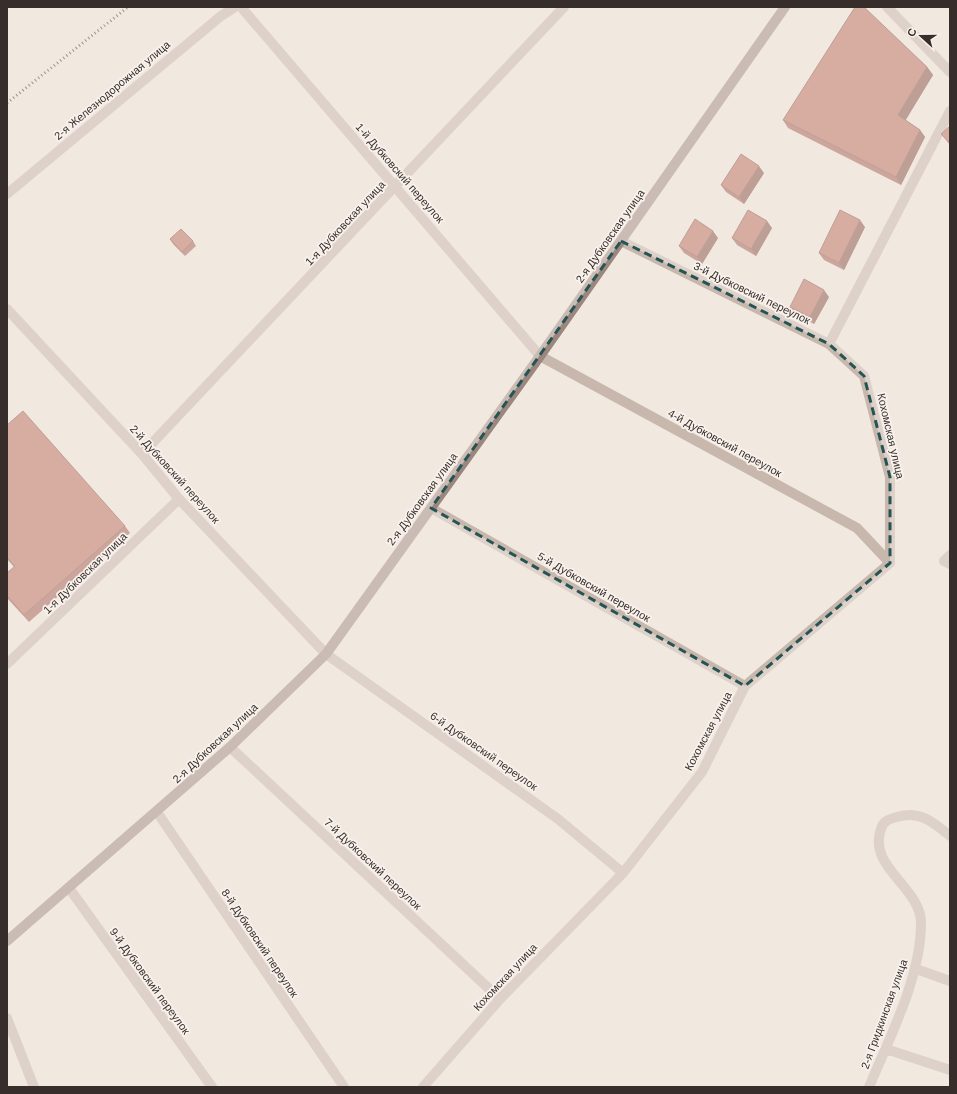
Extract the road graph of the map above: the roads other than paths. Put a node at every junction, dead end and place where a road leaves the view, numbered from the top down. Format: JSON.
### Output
{"nodes":[{"id":1,"x":235,"y":7,"type":"edge"},
{"id":2,"x":241,"y":7,"type":"edge"},
{"id":3,"x":564,"y":7,"type":"edge"},
{"id":4,"x":785,"y":7,"type":"edge"},
{"id":5,"x":888,"y":7,"type":"edge"},
{"id":6,"x":950,"y":72,"type":"edge"},
{"id":7,"x":950,"y":111,"type":"edge"},
{"id":8,"x":396,"y":186,"type":"junction"},
{"id":9,"x":7,"y":194,"type":"edge"},
{"id":10,"x":621,"y":241,"type":"junction"},
{"id":11,"x":7,"y":309,"type":"edge"},
{"id":12,"x":829,"y":344,"type":"junction"},
{"id":13,"x":540,"y":356,"type":"junction"},
{"id":14,"x":864,"y":376,"type":"joint"},
{"id":15,"x":142,"y":454,"type":"junction"},
{"id":16,"x":179,"y":499,"type":"junction"},
{"id":17,"x":431,"y":508,"type":"junction"},
{"id":18,"x":950,"y":555,"type":"edge"},
{"id":19,"x":890,"y":563,"type":"junction"},
{"id":20,"x":950,"y":564,"type":"edge"},
{"id":21,"x":326,"y":654,"type":"junction"},
{"id":22,"x":7,"y":664,"type":"edge"},
{"id":23,"x":745,"y":686,"type":"junction"},
{"id":24,"x":230,"y":746,"type":"junction"},
{"id":25,"x":157,"y":812,"type":"junction"},
{"id":26,"x":950,"y":836,"type":"edge"},
{"id":27,"x":623,"y":873,"type":"junction"},
{"id":28,"x":69,"y":888,"type":"junction"},
{"id":29,"x":7,"y":941,"type":"edge"},
{"id":30,"x":916,"y":969,"type":"junction"},
{"id":31,"x":950,"y":981,"type":"edge"},
{"id":32,"x":500,"y":999,"type":"junction"},
{"id":33,"x":7,"y":1018,"type":"edge"},
{"id":34,"x":886,"y":1049,"type":"junction"},
{"id":35,"x":950,"y":1070,"type":"edge"},
{"id":36,"x":34,"y":1087,"type":"edge"},
{"id":37,"x":212,"y":1087,"type":"edge"},
{"id":38,"x":344,"y":1087,"type":"edge"},
{"id":39,"x":423,"y":1087,"type":"edge"},
{"id":40,"x":869,"y":1087,"type":"edge"}],
"edges":[{"from":1,"to":9,"type":"street","name":"2-я Железнодорожная улица"},
{"from":2,"to":8,"type":"street","name":"1-й Дубковский переулок"},
{"from":3,"to":8,"type":"street","name":"1-я Дубковская улица"},
{"from":4,"to":10,"type":"main road","name":"2-я Дубковская улица"},
{"from":5,"to":6,"type":"street"},
{"from":7,"to":12,"type":"street"},
{"from":8,"to":13,"type":"street","name":"1-й Дубковский переулок"},
{"from":8,"to":15,"type":"street","name":"1-я Дубковская улица"},
{"from":10,"to":12,"type":"street","name":"3-й Дубковский переулок"},
{"from":10,"to":13,"type":"main road","name":"2-я Дубковская улица"},
{"from":11,"to":15,"type":"street","name":"2-й Дубковский переулок"},
{"from":12,"to":14,"type":"street","name":"3-й Дубковский переулок"},
{"from":13,"to":17,"type":"main road","name":"2-я Дубковская улица"},
{"from":13,"to":19,"type":"street","name":"4-й Дубковский переулок"},
{"from":14,"to":19,"type":"street","name":"Кохомская улица"},
{"from":15,"to":16,"type":"street","name":"2-й Дубковский переулок"},
{"from":16,"to":21,"type":"street","name":"2-й Дубковский переулок"},
{"from":16,"to":22,"type":"street","name":"1-я Дубковская улица"},
{"from":17,"to":21,"type":"main road","name":"2-я Дубковская улица"},
{"from":17,"to":23,"type":"street","name":"5-й Дубковский переулок"},
{"from":18,"to":20,"type":"street"},
{"from":19,"to":23,"type":"street","name":"Кохомская улица"},
{"from":21,"to":24,"type":"main road","name":"2-я Дубковская улица"},
{"from":21,"to":27,"type":"street","name":"6-й Дубковский переулок"},
{"from":23,"to":27,"type":"street","name":"Кохомская улица"},
{"from":24,"to":25,"type":"main road","name":"2-я Дубковская улица"},
{"from":24,"to":32,"type":"street","name":"7-й Дубковский переулок"},
{"from":25,"to":28,"type":"main road","name":"2-я Дубковская улица"},
{"from":25,"to":38,"type":"street","name":"8-й Дубковский переулок"},
{"from":26,"to":30,"type":"street","name":"2-я Гридкинская улица"},
{"from":27,"to":32,"type":"street","name":"Кохомская улица"},
{"from":28,"to":29,"type":"main road","name":"2-я Дубковская улица"},
{"from":28,"to":37,"type":"street","name":"9-й Дубковский переулок"},
{"from":30,"to":31,"type":"street"},
{"from":30,"to":34,"type":"street","name":"2-я Гридкинская улица"},
{"from":32,"to":39,"type":"street","name":"Кохомская улица"},
{"from":33,"to":36,"type":"street"},
{"from":34,"to":35,"type":"street"},
{"from":34,"to":40,"type":"street","name":"2-я Гридкинская улица"}]}
